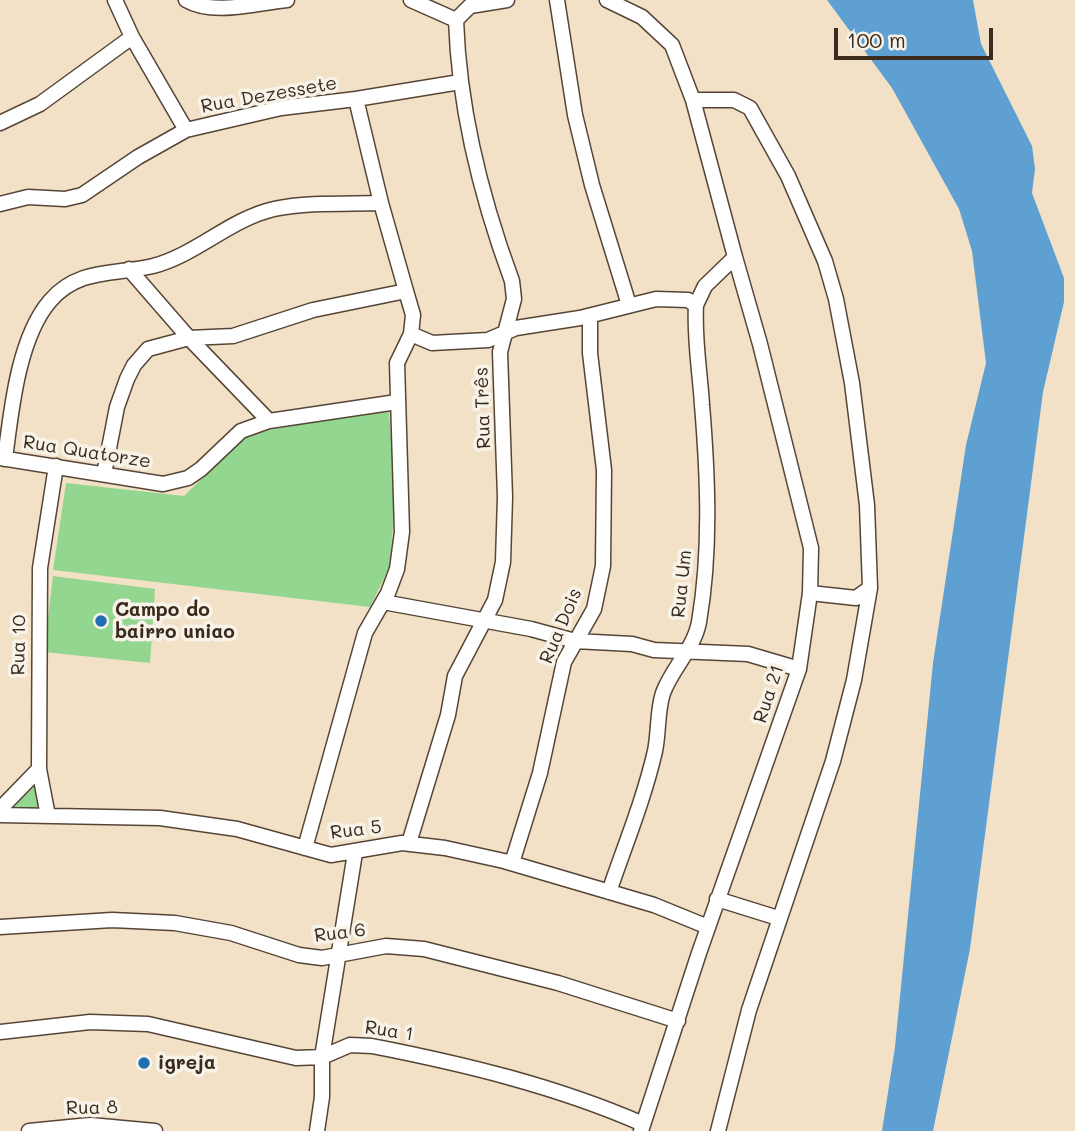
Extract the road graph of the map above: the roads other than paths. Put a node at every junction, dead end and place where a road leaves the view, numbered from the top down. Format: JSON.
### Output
{"nodes":[{"id":1,"x":115,"y":0,"type":"edge"},
{"id":2,"x":186,"y":0,"type":"edge"},
{"id":3,"x":287,"y":0,"type":"edge"},
{"id":4,"x":411,"y":0,"type":"edge"},
{"id":5,"x":507,"y":0,"type":"edge"},
{"id":6,"x":557,"y":0,"type":"edge"},
{"id":7,"x":607,"y":0,"type":"edge"},
{"id":8,"x":457,"y":11,"type":"edge"},
{"id":9,"x":132,"y":37,"type":"junction"},
{"id":10,"x":460,"y":82,"type":"junction"},
{"id":11,"x":356,"y":99,"type":"junction"},
{"id":12,"x":694,"y":100,"type":"junction"},
{"id":13,"x":0,"y":123,"type":"edge"},
{"id":14,"x":186,"y":130,"type":"junction"},
{"id":15,"x":381,"y":203,"type":"junction"},
{"id":16,"x":0,"y":204,"type":"edge"},
{"id":17,"x":735,"y":257,"type":"junction"},
{"id":18,"x":129,"y":269,"type":"junction"},
{"id":19,"x":406,"y":290,"type":"junction"},
{"id":20,"x":629,"y":305,"type":"junction"},
{"id":21,"x":696,"y":305,"type":"junction"},
{"id":22,"x":590,"y":316,"type":"junction"},
{"id":23,"x":411,"y":334,"type":"junction"},
{"id":24,"x":504,"y":335,"type":"junction"},
{"id":25,"x":189,"y":338,"type":"junction"},
{"id":26,"x":397,"y":402,"type":"junction"},
{"id":27,"x":269,"y":421,"type":"junction"},
{"id":28,"x":3,"y":459,"type":"edge"},
{"id":29,"x":56,"y":466,"type":"junction"},
{"id":30,"x":104,"y":474,"type":"junction"},
{"id":31,"x":870,"y":588,"type":"junction"},
{"id":32,"x":810,"y":593,"type":"junction"},
{"id":33,"x":383,"y":602,"type":"junction"},
{"id":34,"x":483,"y":622,"type":"junction"},
{"id":35,"x":575,"y":641,"type":"junction"},
{"id":36,"x":689,"y":650,"type":"junction"},
{"id":37,"x":799,"y":669,"type":"junction"},
{"id":38,"x":39,"y":769,"type":"junction"},
{"id":39,"x":0,"y":809,"type":"edge"},
{"id":40,"x":0,"y":815,"type":"edge"},
{"id":41,"x":48,"y":816,"type":"junction"},
{"id":42,"x":409,"y":844,"type":"junction"},
{"id":43,"x":305,"y":848,"type":"junction"},
{"id":44,"x":355,"y":853,"type":"junction"},
{"id":45,"x":512,"y":863,"type":"junction"},
{"id":46,"x":609,"y":891,"type":"junction"},
{"id":47,"x":718,"y":899,"type":"junction"},
{"id":48,"x":778,"y":918,"type":"junction"},
{"id":49,"x":0,"y":927,"type":"edge"},
{"id":50,"x":708,"y":927,"type":"junction"},
{"id":51,"x":337,"y":955,"type":"junction"},
{"id":52,"x":678,"y":1021,"type":"junction"},
{"id":53,"x":0,"y":1032,"type":"edge"},
{"id":54,"x":322,"y":1057,"type":"junction"},
{"id":55,"x":642,"y":1127,"type":"edge"},
{"id":56,"x":29,"y":1131,"type":"edge"},
{"id":57,"x":155,"y":1131,"type":"edge"},
{"id":58,"x":317,"y":1131,"type":"edge"},
{"id":59,"x":718,"y":1131,"type":"edge"}],
"edges":[{"from":1,"to":9,"type":"street"},
{"from":2,"to":3,"type":"street"},
{"from":4,"to":8,"type":"street"},
{"from":5,"to":8,"type":"street"},
{"from":6,"to":20,"type":"street"},
{"from":7,"to":12,"type":"street","name":"Rua 21"},
{"from":8,"to":10,"type":"street","name":"Rua Três"},
{"from":9,"to":13,"type":"street"},
{"from":9,"to":14,"type":"street"},
{"from":10,"to":11,"type":"street","name":"Rua Dezessete"},
{"from":10,"to":24,"type":"street","name":"Rua Três"},
{"from":11,"to":14,"type":"street","name":"Rua Dezessete"},
{"from":11,"to":15,"type":"street"},
{"from":12,"to":17,"type":"street","name":"Rua 21"},
{"from":12,"to":31,"type":"street"},
{"from":14,"to":16,"type":"street","name":"Rua Dezessete"},
{"from":15,"to":18,"type":"street"},
{"from":15,"to":19,"type":"street"},
{"from":17,"to":21,"type":"street"},
{"from":17,"to":32,"type":"street","name":"Rua 21"},
{"from":18,"to":25,"type":"street"},
{"from":18,"to":28,"type":"street"},
{"from":19,"to":23,"type":"street"},
{"from":19,"to":25,"type":"street"},
{"from":20,"to":21,"type":"street"},
{"from":20,"to":22,"type":"street"},
{"from":21,"to":36,"type":"street","name":"Rua Um"},
{"from":22,"to":24,"type":"street"},
{"from":22,"to":35,"type":"street","name":"Rua Dois"},
{"from":23,"to":24,"type":"street"},
{"from":23,"to":26,"type":"street"},
{"from":24,"to":34,"type":"street","name":"Rua Três"},
{"from":25,"to":27,"type":"street"},
{"from":25,"to":30,"type":"street"},
{"from":26,"to":27,"type":"street","name":"Rua Quatorze"},
{"from":26,"to":33,"type":"street"},
{"from":27,"to":30,"type":"street","name":"Rua Quatorze"},
{"from":28,"to":29,"type":"street","name":"Rua Quatorze"},
{"from":29,"to":30,"type":"street","name":"Rua Quatorze"},
{"from":29,"to":38,"type":"street","name":"Rua 10"},
{"from":31,"to":32,"type":"street"},
{"from":31,"to":48,"type":"street"},
{"from":32,"to":37,"type":"street","name":"Rua 21"},
{"from":33,"to":34,"type":"street"},
{"from":33,"to":43,"type":"street"},
{"from":34,"to":35,"type":"street"},
{"from":34,"to":42,"type":"street","name":"Rua Três"},
{"from":35,"to":36,"type":"street"},
{"from":35,"to":45,"type":"street","name":"Rua Dois"},
{"from":36,"to":37,"type":"street"},
{"from":36,"to":46,"type":"street","name":"Rua Um"},
{"from":37,"to":47,"type":"street","name":"Rua 21"},
{"from":38,"to":39,"type":"street"},
{"from":38,"to":41,"type":"street","name":"Rua 10"},
{"from":40,"to":41,"type":"street","name":"Rua 5"},
{"from":41,"to":43,"type":"street","name":"Rua 5"},
{"from":42,"to":44,"type":"street","name":"Rua 5"},
{"from":42,"to":45,"type":"street","name":"Rua 5"},
{"from":43,"to":44,"type":"street","name":"Rua 5"},
{"from":44,"to":51,"type":"street"},
{"from":45,"to":46,"type":"street","name":"Rua 5"},
{"from":46,"to":50,"type":"street","name":"Rua 5"},
{"from":47,"to":48,"type":"street"},
{"from":47,"to":50,"type":"street","name":"Rua 21"},
{"from":48,"to":59,"type":"street"},
{"from":49,"to":51,"type":"street","name":"Rua 6"},
{"from":50,"to":52,"type":"street","name":"Rua 21"},
{"from":51,"to":52,"type":"street","name":"Rua 6"},
{"from":51,"to":54,"type":"street"},
{"from":52,"to":55,"type":"street","name":"Rua 21"},
{"from":53,"to":54,"type":"street","name":"Rua 1"},
{"from":54,"to":55,"type":"street","name":"Rua 1"},
{"from":54,"to":58,"type":"street"},
{"from":56,"to":57,"type":"street","name":"Rua 8"}]}
